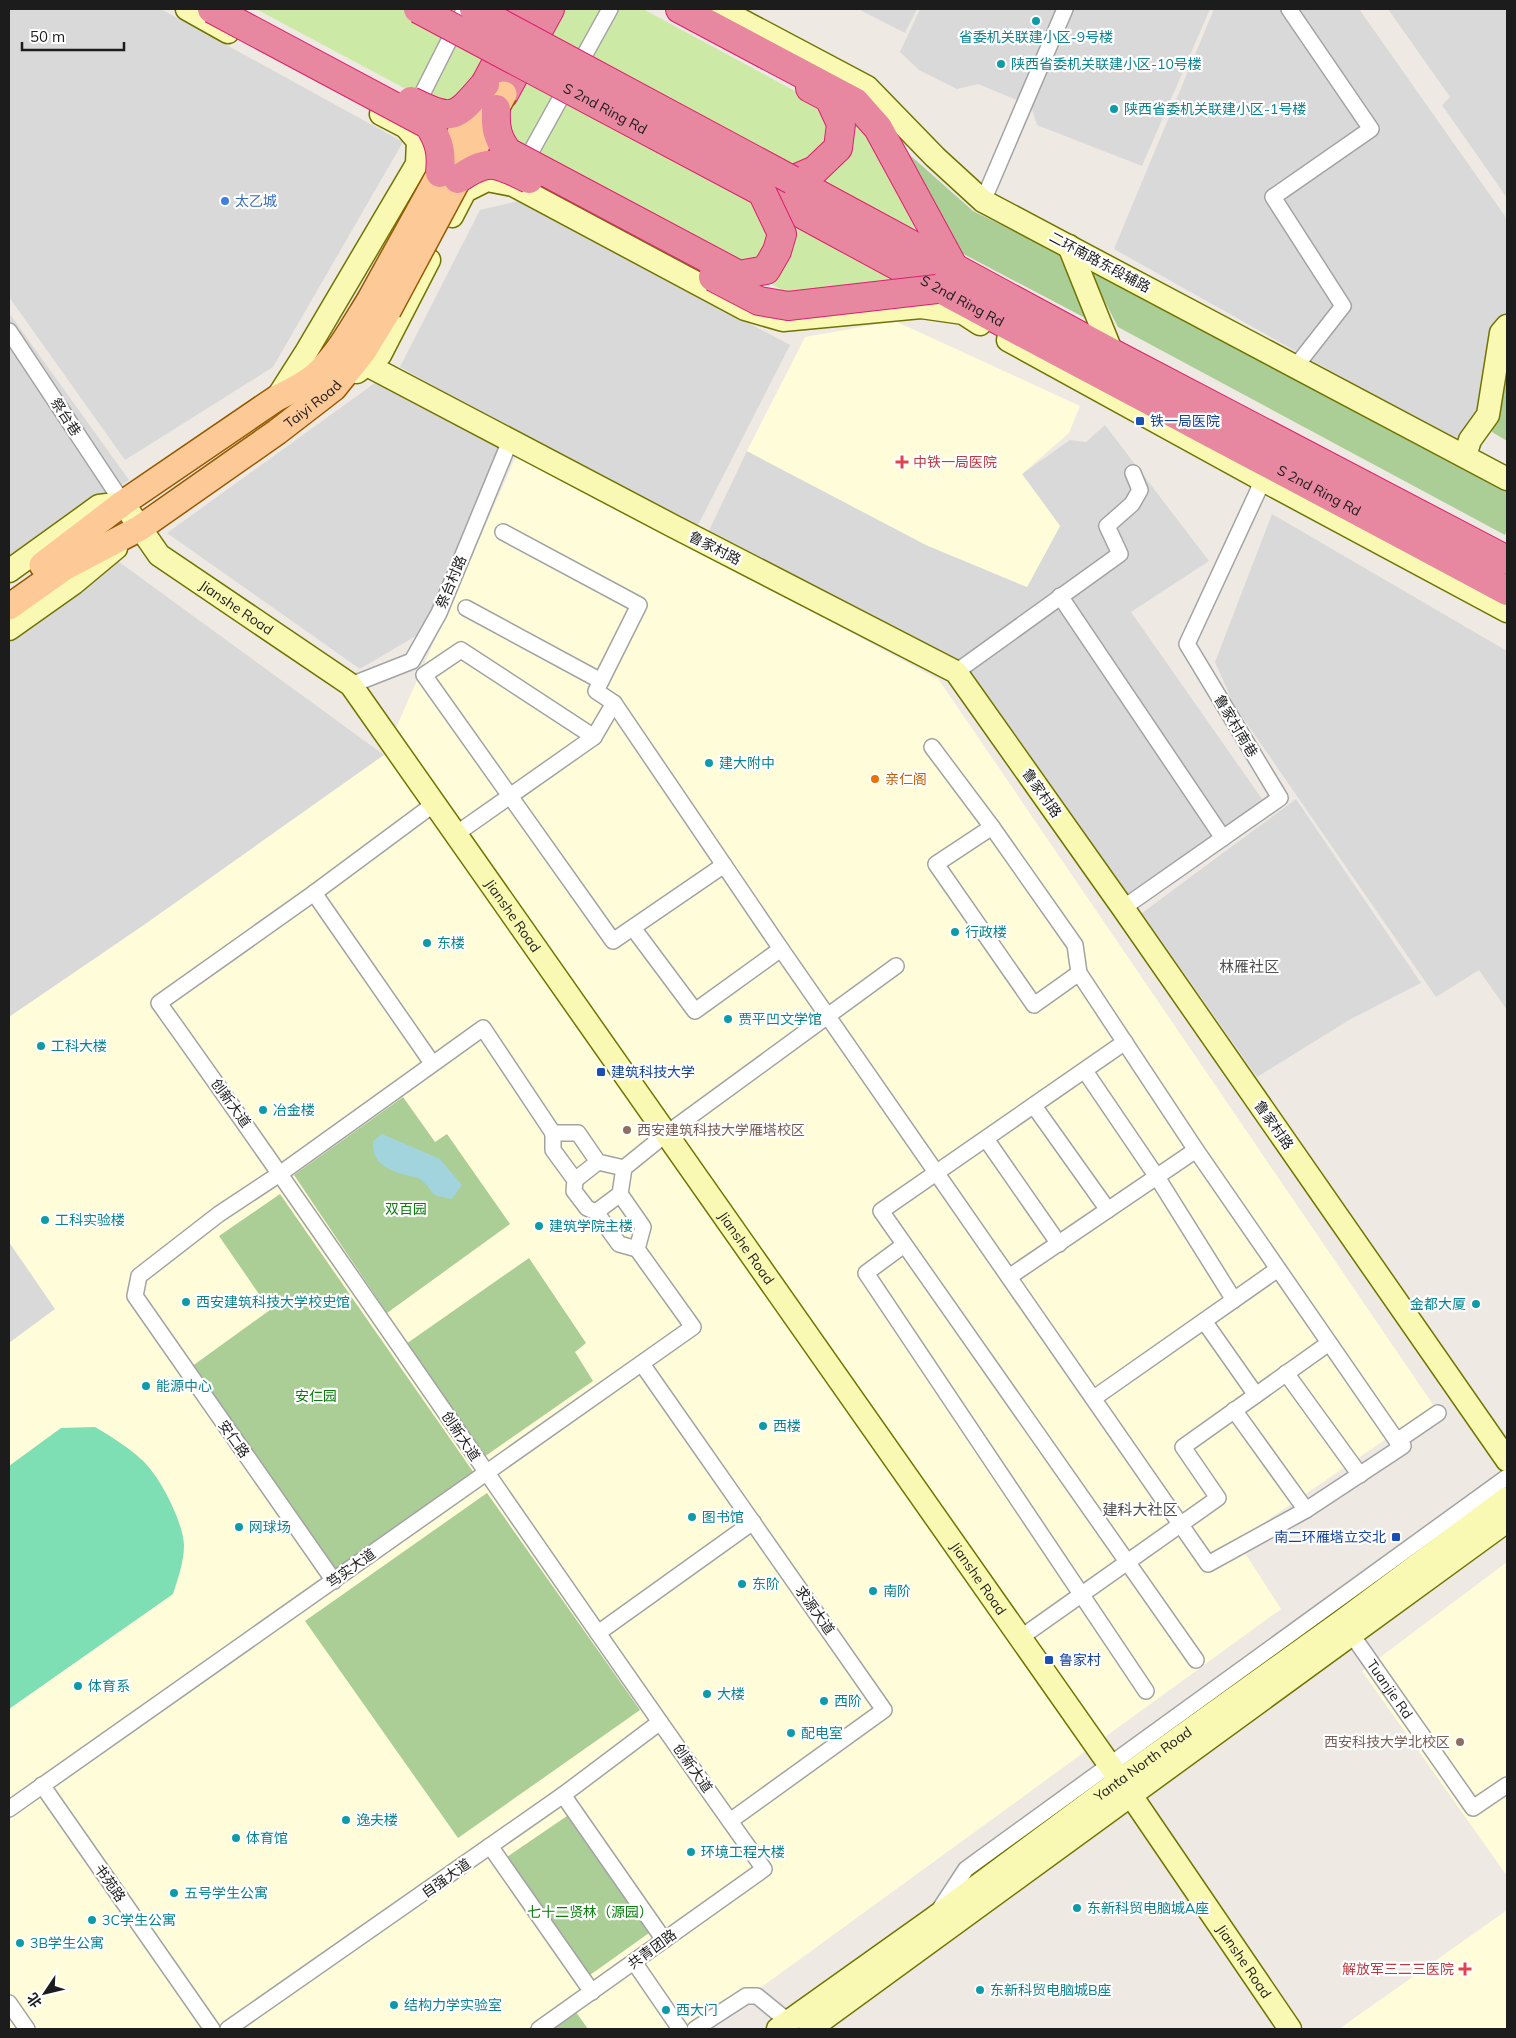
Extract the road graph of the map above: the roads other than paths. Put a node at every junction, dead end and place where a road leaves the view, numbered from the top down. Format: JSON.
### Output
{"nodes":[{"id":1,"x":187,"y":9,"type":"edge"},
{"id":2,"x":212,"y":9,"type":"edge"},
{"id":3,"x":238,"y":9,"type":"edge"},
{"id":4,"x":418,"y":9,"type":"edge"},
{"id":5,"x":465,"y":9,"type":"edge"},
{"id":6,"x":474,"y":9,"type":"edge"},
{"id":7,"x":525,"y":9,"type":"edge"},
{"id":8,"x":550,"y":9,"type":"edge"},
{"id":9,"x":610,"y":9,"type":"edge"},
{"id":10,"x":659,"y":9,"type":"edge"},
{"id":11,"x":680,"y":9,"type":"edge"},
{"id":12,"x":720,"y":9,"type":"edge"},
{"id":13,"x":1066,"y":9,"type":"edge"},
{"id":14,"x":1289,"y":9,"type":"edge"},
{"id":15,"x":495,"y":96,"type":"junction"},
{"id":16,"x":406,"y":127,"type":"junction"},
{"id":17,"x":445,"y":177,"type":"junction"},
{"id":18,"x":792,"y":180,"type":"junction"},
{"id":19,"x":513,"y":185,"type":"junction"},
{"id":20,"x":762,"y":192,"type":"junction"},
{"id":21,"x":984,"y":201,"type":"junction"},
{"id":22,"x":1069,"y":246,"type":"junction"},
{"id":23,"x":953,"y":266,"type":"junction"},
{"id":24,"x":937,"y":289,"type":"junction"},
{"id":25,"x":378,"y":306,"type":"junction"},
{"id":26,"x":963,"y":314,"type":"junction"},
{"id":27,"x":996,"y":319,"type":"junction"},
{"id":28,"x":1507,"y":326,"type":"edge"},
{"id":29,"x":9,"y":331,"type":"edge"},
{"id":30,"x":1112,"y":353,"type":"junction"},
{"id":31,"x":367,"y":365,"type":"junction"},
{"id":32,"x":1296,"y":366,"type":"junction"},
{"id":33,"x":334,"y":388,"type":"junction"},
{"id":34,"x":277,"y":398,"type":"junction"},
{"id":35,"x":510,"y":441,"type":"junction"},
{"id":36,"x":1465,"y":456,"type":"junction"},
{"id":37,"x":1133,"y":473,"type":"dead end"},
{"id":38,"x":1261,"y":479,"type":"junction"},
{"id":39,"x":1507,"y":479,"type":"edge"},
{"id":40,"x":123,"y":503,"type":"junction"},
{"id":41,"x":1443,"y":526,"type":"junction"},
{"id":42,"x":140,"y":528,"type":"junction"},
{"id":43,"x":503,"y":532,"type":"dead end"},
{"id":44,"x":1507,"y":549,"type":"edge"},
{"id":45,"x":1507,"y":560,"type":"edge"},
{"id":46,"x":9,"y":571,"type":"edge"},
{"id":47,"x":9,"y":589,"type":"edge"},
{"id":48,"x":1502,"y":591,"type":"edge"},
{"id":49,"x":1060,"y":596,"type":"junction"},
{"id":50,"x":9,"y":606,"type":"edge"},
{"id":51,"x":466,"y":608,"type":"dead end"},
{"id":52,"x":1507,"y":611,"type":"edge"},
{"id":53,"x":9,"y":628,"type":"edge"},
{"id":54,"x":956,"y":672,"type":"junction"},
{"id":55,"x":601,"y":681,"type":"junction"},
{"id":56,"x":351,"y":685,"type":"junction"},
{"id":57,"x":614,"y":703,"type":"junction"},
{"id":58,"x":594,"y":737,"type":"junction"},
{"id":59,"x":932,"y":747,"type":"dead end"},
{"id":60,"x":510,"y":796,"type":"junction"},
{"id":61,"x":434,"y":804,"type":"junction"},
{"id":62,"x":992,"y":827,"type":"junction"},
{"id":63,"x":456,"y":834,"type":"junction"},
{"id":64,"x":1223,"y":838,"type":"junction"},
{"id":65,"x":724,"y":865,"type":"junction"},
{"id":66,"x":314,"y":893,"type":"junction"},
{"id":67,"x":1124,"y":908,"type":"junction"},
{"id":68,"x":633,"y":928,"type":"junction"},
{"id":69,"x":781,"y":949,"type":"junction"},
{"id":70,"x":896,"y":966,"type":"dead end"},
{"id":71,"x":1079,"y":973,"type":"junction"},
{"id":72,"x":827,"y":1015,"type":"junction"},
{"id":73,"x":1125,"y":1042,"type":"junction"},
{"id":74,"x":432,"y":1063,"type":"junction"},
{"id":75,"x":1085,"y":1071,"type":"junction"},
{"id":76,"x":1034,"y":1106,"type":"junction"},
{"id":77,"x":553,"y":1133,"type":"junction"},
{"id":78,"x":666,"y":1134,"type":"junction"},
{"id":79,"x":986,"y":1139,"type":"junction"},
{"id":80,"x":1196,"y":1150,"type":"junction"},
{"id":81,"x":598,"y":1162,"type":"junction"},
{"id":82,"x":624,"y":1168,"type":"junction"},
{"id":83,"x":281,"y":1173,"type":"junction"},
{"id":84,"x":937,"y":1173,"type":"junction"},
{"id":85,"x":1157,"y":1177,"type":"junction"},
{"id":86,"x":575,"y":1180,"type":"junction"},
{"id":87,"x":620,"y":1194,"type":"junction"},
{"id":88,"x":1108,"y":1210,"type":"junction"},
{"id":89,"x":596,"y":1212,"type":"junction"},
{"id":90,"x":1059,"y":1244,"type":"junction"},
{"id":91,"x":904,"y":1245,"type":"junction"},
{"id":92,"x":637,"y":1249,"type":"junction"},
{"id":93,"x":1278,"y":1269,"type":"junction"},
{"id":94,"x":1009,"y":1277,"type":"junction"},
{"id":95,"x":1234,"y":1300,"type":"junction"},
{"id":96,"x":1204,"y":1321,"type":"junction"},
{"id":97,"x":1329,"y":1343,"type":"junction"},
{"id":98,"x":642,"y":1364,"type":"junction"},
{"id":99,"x":1286,"y":1373,"type":"junction"},
{"id":100,"x":1256,"y":1395,"type":"junction"},
{"id":101,"x":1094,"y":1398,"type":"junction"},
{"id":102,"x":1234,"y":1410,"type":"junction"},
{"id":103,"x":1438,"y":1413,"type":"dead end"},
{"id":104,"x":1397,"y":1441,"type":"junction"},
{"id":105,"x":1507,"y":1460,"type":"edge"},
{"id":106,"x":487,"y":1474,"type":"junction"},
{"id":107,"x":1360,"y":1475,"type":"junction"},
{"id":108,"x":1507,"y":1477,"type":"edge"},
{"id":109,"x":1507,"y":1498,"type":"edge"},
{"id":110,"x":1306,"y":1510,"type":"junction"},
{"id":111,"x":1507,"y":1521,"type":"edge"},
{"id":112,"x":753,"y":1522,"type":"junction"},
{"id":113,"x":1181,"y":1524,"type":"junction"},
{"id":114,"x":1127,"y":1562,"type":"junction"},
{"id":115,"x":334,"y":1581,"type":"junction"},
{"id":116,"x":1082,"y":1594,"type":"junction"},
{"id":117,"x":598,"y":1633,"type":"junction"},
{"id":118,"x":1352,"y":1635,"type":"junction"},
{"id":119,"x":1020,"y":1638,"type":"junction"},
{"id":120,"x":1196,"y":1660,"type":"dead end"},
{"id":121,"x":1146,"y":1691,"type":"dead end"},
{"id":122,"x":660,"y":1722,"type":"junction"},
{"id":123,"x":1120,"y":1779,"type":"junction"},
{"id":124,"x":42,"y":1785,"type":"junction"},
{"id":125,"x":1507,"y":1785,"type":"edge"},
{"id":126,"x":563,"y":1795,"type":"junction"},
{"id":127,"x":9,"y":1809,"type":"edge"},
{"id":128,"x":730,"y":1821,"type":"junction"},
{"id":129,"x":490,"y":1846,"type":"junction"},
{"id":130,"x":764,"y":1869,"type":"joint"},
{"id":131,"x":664,"y":1940,"type":"junction"},
{"id":132,"x":634,"y":1962,"type":"junction"},
{"id":133,"x":592,"y":1992,"type":"junction"},
{"id":134,"x":9,"y":2003,"type":"edge"},
{"id":135,"x":792,"y":2027,"type":"edge"},
{"id":136,"x":28,"y":2029,"type":"edge"},
{"id":137,"x":212,"y":2029,"type":"edge"},
{"id":138,"x":228,"y":2029,"type":"edge"},
{"id":139,"x":539,"y":2029,"type":"edge"},
{"id":140,"x":680,"y":2029,"type":"edge"},
{"id":141,"x":695,"y":2029,"type":"edge"},
{"id":142,"x":1290,"y":2029,"type":"edge"}],
"edges":[{"from":1,"to":16,"type":"main road"},
{"from":2,"to":17,"type":"highway","bridge":true},
{"from":3,"to":15,"type":"highway","bridge":true},
{"from":4,"to":20,"type":"highway","name":"S 2nd Ring Rd","bridge":true},
{"from":5,"to":16,"type":"street"},
{"from":6,"to":18,"type":"highway","name":"S 2nd Ring Rd","bridge":true},
{"from":7,"to":15,"type":"highway","bridge":true},
{"from":8,"to":15,"type":"highway","bridge":true},
{"from":9,"to":19,"type":"street"},
{"from":10,"to":18,"type":"highway"},
{"from":11,"to":23,"type":"highway"},
{"from":12,"to":21,"type":"main road","name":"二环南路东段辅路"},
{"from":13,"to":21,"type":"street"},
{"from":14,"to":32,"type":"street"},
{"from":15,"to":17,"type":"main road","name":"Taiyi Road","bridge":true},
{"from":15,"to":20,"type":"highway","bridge":true},
{"from":16,"to":17,"type":"main road"},
{"from":17,"to":19,"type":"main road"},
{"from":17,"to":24,"type":"highway","bridge":true},
{"from":17,"to":25,"type":"main road","name":"Taiyi Road","bridge":true},
{"from":17,"to":31,"type":"main road"},
{"from":17,"to":34,"type":"main road"},
{"from":18,"to":23,"type":"highway","name":"S 2nd Ring Rd"},
{"from":19,"to":26,"type":"main road"},
{"from":20,"to":24,"type":"highway","name":"S 2nd Ring Rd","bridge":true},
{"from":21,"to":22,"type":"main road","name":"二环南路东段辅路"},
{"from":22,"to":30,"type":"main road"},
{"from":22,"to":32,"type":"main road","name":"二环南路东段辅路"},
{"from":23,"to":30,"type":"highway","name":"S 2nd Ring Rd"},
{"from":24,"to":27,"type":"highway","name":"S 2nd Ring Rd"},
{"from":25,"to":33,"type":"main road","name":"Taiyi Road"},
{"from":25,"to":34,"type":"main road","name":"Taiyi Road"},
{"from":26,"to":27,"type":"main road"},
{"from":26,"to":38,"type":"main road"},
{"from":27,"to":48,"type":"highway","name":"S 2nd Ring Rd"},
{"from":28,"to":36,"type":"main road"},
{"from":29,"to":40,"type":"street","name":"祭台巷"},
{"from":30,"to":41,"type":"highway","name":"S 2nd Ring Rd"},
{"from":31,"to":33,"type":"main road"},
{"from":31,"to":35,"type":"main road","name":"鲁家村路"},
{"from":32,"to":36,"type":"main road","name":"二环南路东段辅路"},
{"from":33,"to":42,"type":"main road","name":"Taiyi Road"},
{"from":34,"to":40,"type":"main road","name":"Taiyi Road"},
{"from":35,"to":54,"type":"main road","name":"鲁家村路"},
{"from":35,"to":56,"type":"street","name":"祭台村路"},
{"from":36,"to":39,"type":"main road","name":"二环南路东段辅路"},
{"from":37,"to":49,"type":"street"},
{"from":38,"to":52,"type":"main road"},
{"from":38,"to":64,"type":"street","name":"鲁家村南巷"},
{"from":40,"to":42,"type":"main road","name":"Jianshe Road"},
{"from":40,"to":46,"type":"main road"},
{"from":40,"to":47,"type":"main road","name":"Taiyi Road"},
{"from":41,"to":44,"type":"highway"},
{"from":41,"to":45,"type":"highway","name":"S 2nd Ring Rd"},
{"from":42,"to":50,"type":"main road","name":"Taiyi Road"},
{"from":42,"to":53,"type":"main road"},
{"from":42,"to":56,"type":"main road","name":"Jianshe Road"},
{"from":43,"to":55,"type":"street"},
{"from":49,"to":54,"type":"street"},
{"from":49,"to":64,"type":"street"},
{"from":51,"to":55,"type":"street"},
{"from":54,"to":67,"type":"main road","name":"鲁家村路"},
{"from":55,"to":57,"type":"street"},
{"from":56,"to":61,"type":"main road","name":"Jianshe Road"},
{"from":57,"to":58,"type":"street"},
{"from":57,"to":65,"type":"street"},
{"from":58,"to":60,"type":"street"},
{"from":58,"to":60,"type":"street"},
{"from":59,"to":62,"type":"street"},
{"from":60,"to":63,"type":"street"},
{"from":60,"to":68,"type":"street"},
{"from":61,"to":63,"type":"main road","name":"Jianshe Road"},
{"from":61,"to":66,"type":"street"},
{"from":62,"to":71,"type":"street"},
{"from":62,"to":71,"type":"street"},
{"from":63,"to":78,"type":"main road","name":"Jianshe Road"},
{"from":64,"to":67,"type":"street","name":"鲁家村南巷"},
{"from":65,"to":68,"type":"street"},
{"from":65,"to":69,"type":"street"},
{"from":66,"to":74,"type":"street"},
{"from":66,"to":83,"type":"street","name":"创新大道"},
{"from":67,"to":105,"type":"main road","name":"鲁家村路"},
{"from":68,"to":69,"type":"street"},
{"from":69,"to":72,"type":"street"},
{"from":70,"to":72,"type":"street"},
{"from":71,"to":73,"type":"street"},
{"from":72,"to":78,"type":"street"},
{"from":72,"to":84,"type":"street"},
{"from":73,"to":75,"type":"street"},
{"from":73,"to":80,"type":"street"},
{"from":74,"to":77,"type":"street"},
{"from":74,"to":83,"type":"street"},
{"from":75,"to":76,"type":"street"},
{"from":75,"to":85,"type":"street"},
{"from":76,"to":79,"type":"street"},
{"from":76,"to":88,"type":"street"},
{"from":77,"to":81,"type":"street"},
{"from":77,"to":86,"type":"street"},
{"from":78,"to":82,"type":"street"},
{"from":78,"to":119,"type":"main road","name":"Jianshe Road"},
{"from":79,"to":84,"type":"street"},
{"from":79,"to":90,"type":"street"},
{"from":80,"to":85,"type":"street"},
{"from":80,"to":93,"type":"street"},
{"from":81,"to":82,"type":"street"},
{"from":81,"to":86,"type":"street"},
{"from":82,"to":87,"type":"street"},
{"from":83,"to":106,"type":"street","name":"创新大道"},
{"from":83,"to":115,"type":"street","name":"安仁路"},
{"from":84,"to":91,"type":"street"},
{"from":84,"to":94,"type":"street"},
{"from":85,"to":88,"type":"street"},
{"from":85,"to":95,"type":"street"},
{"from":86,"to":89,"type":"street"},
{"from":87,"to":89,"type":"street"},
{"from":87,"to":92,"type":"street"},
{"from":88,"to":90,"type":"street"},
{"from":89,"to":92,"type":"street"},
{"from":90,"to":94,"type":"street"},
{"from":91,"to":114,"type":"street"},
{"from":91,"to":116,"type":"street"},
{"from":92,"to":98,"type":"street","name":"笃实大道"},
{"from":93,"to":95,"type":"street"},
{"from":93,"to":97,"type":"street"},
{"from":94,"to":101,"type":"street"},
{"from":95,"to":96,"type":"street"},
{"from":96,"to":100,"type":"street"},
{"from":96,"to":101,"type":"street"},
{"from":97,"to":99,"type":"street"},
{"from":97,"to":104,"type":"street"},
{"from":98,"to":106,"type":"street","name":"笃实大道"},
{"from":98,"to":112,"type":"street","name":"求源大道"},
{"from":99,"to":100,"type":"street"},
{"from":99,"to":107,"type":"street"},
{"from":100,"to":102,"type":"street"},
{"from":101,"to":113,"type":"street"},
{"from":102,"to":110,"type":"street"},
{"from":102,"to":113,"type":"street"},
{"from":103,"to":104,"type":"street"},
{"from":104,"to":107,"type":"street"},
{"from":106,"to":115,"type":"street","name":"笃实大道"},
{"from":106,"to":117,"type":"street","name":"创新大道"},
{"from":107,"to":110,"type":"street"},
{"from":108,"to":123,"type":"street"},
{"from":109,"to":123,"type":"main road","name":"Yanta North Road"},
{"from":110,"to":113,"type":"street"},
{"from":111,"to":118,"type":"main road","name":"Yanta North Road"},
{"from":112,"to":117,"type":"street"},
{"from":112,"to":128,"type":"street","name":"求源大道"},
{"from":113,"to":114,"type":"street"},
{"from":114,"to":116,"type":"street"},
{"from":114,"to":120,"type":"street"},
{"from":115,"to":124,"type":"street","name":"笃实大道"},
{"from":116,"to":119,"type":"street"},
{"from":116,"to":121,"type":"street"},
{"from":117,"to":122,"type":"street","name":"创新大道"},
{"from":118,"to":123,"type":"main road","name":"Yanta North Road"},
{"from":118,"to":125,"type":"street","name":"Tuanjie Rd"},
{"from":119,"to":123,"type":"main road","name":"Jianshe Road"},
{"from":122,"to":126,"type":"street","name":"自强大道"},
{"from":122,"to":128,"type":"street","name":"创新大道"},
{"from":123,"to":135,"type":"main road","name":"Yanta North Road"},
{"from":123,"to":135,"type":"main road","name":"Yanta North Road"},
{"from":123,"to":142,"type":"main road","name":"Jianshe Road"},
{"from":124,"to":127,"type":"street","name":"笃实大道"},
{"from":124,"to":137,"type":"street","name":"书苑路"},
{"from":126,"to":129,"type":"street","name":"自强大道"},
{"from":126,"to":131,"type":"street"},
{"from":128,"to":130,"type":"street","name":"创新大道"},
{"from":129,"to":133,"type":"street"},
{"from":129,"to":138,"type":"street","name":"自强大道"},
{"from":130,"to":131,"type":"street","name":"共青团路"},
{"from":131,"to":132,"type":"street","name":"共青团路"},
{"from":132,"to":133,"type":"street","name":"共青团路"},
{"from":132,"to":140,"type":"street"},
{"from":133,"to":139,"type":"street","name":"共青团路"},
{"from":134,"to":136,"type":"street"},
{"from":135,"to":141,"type":"street"}]}
